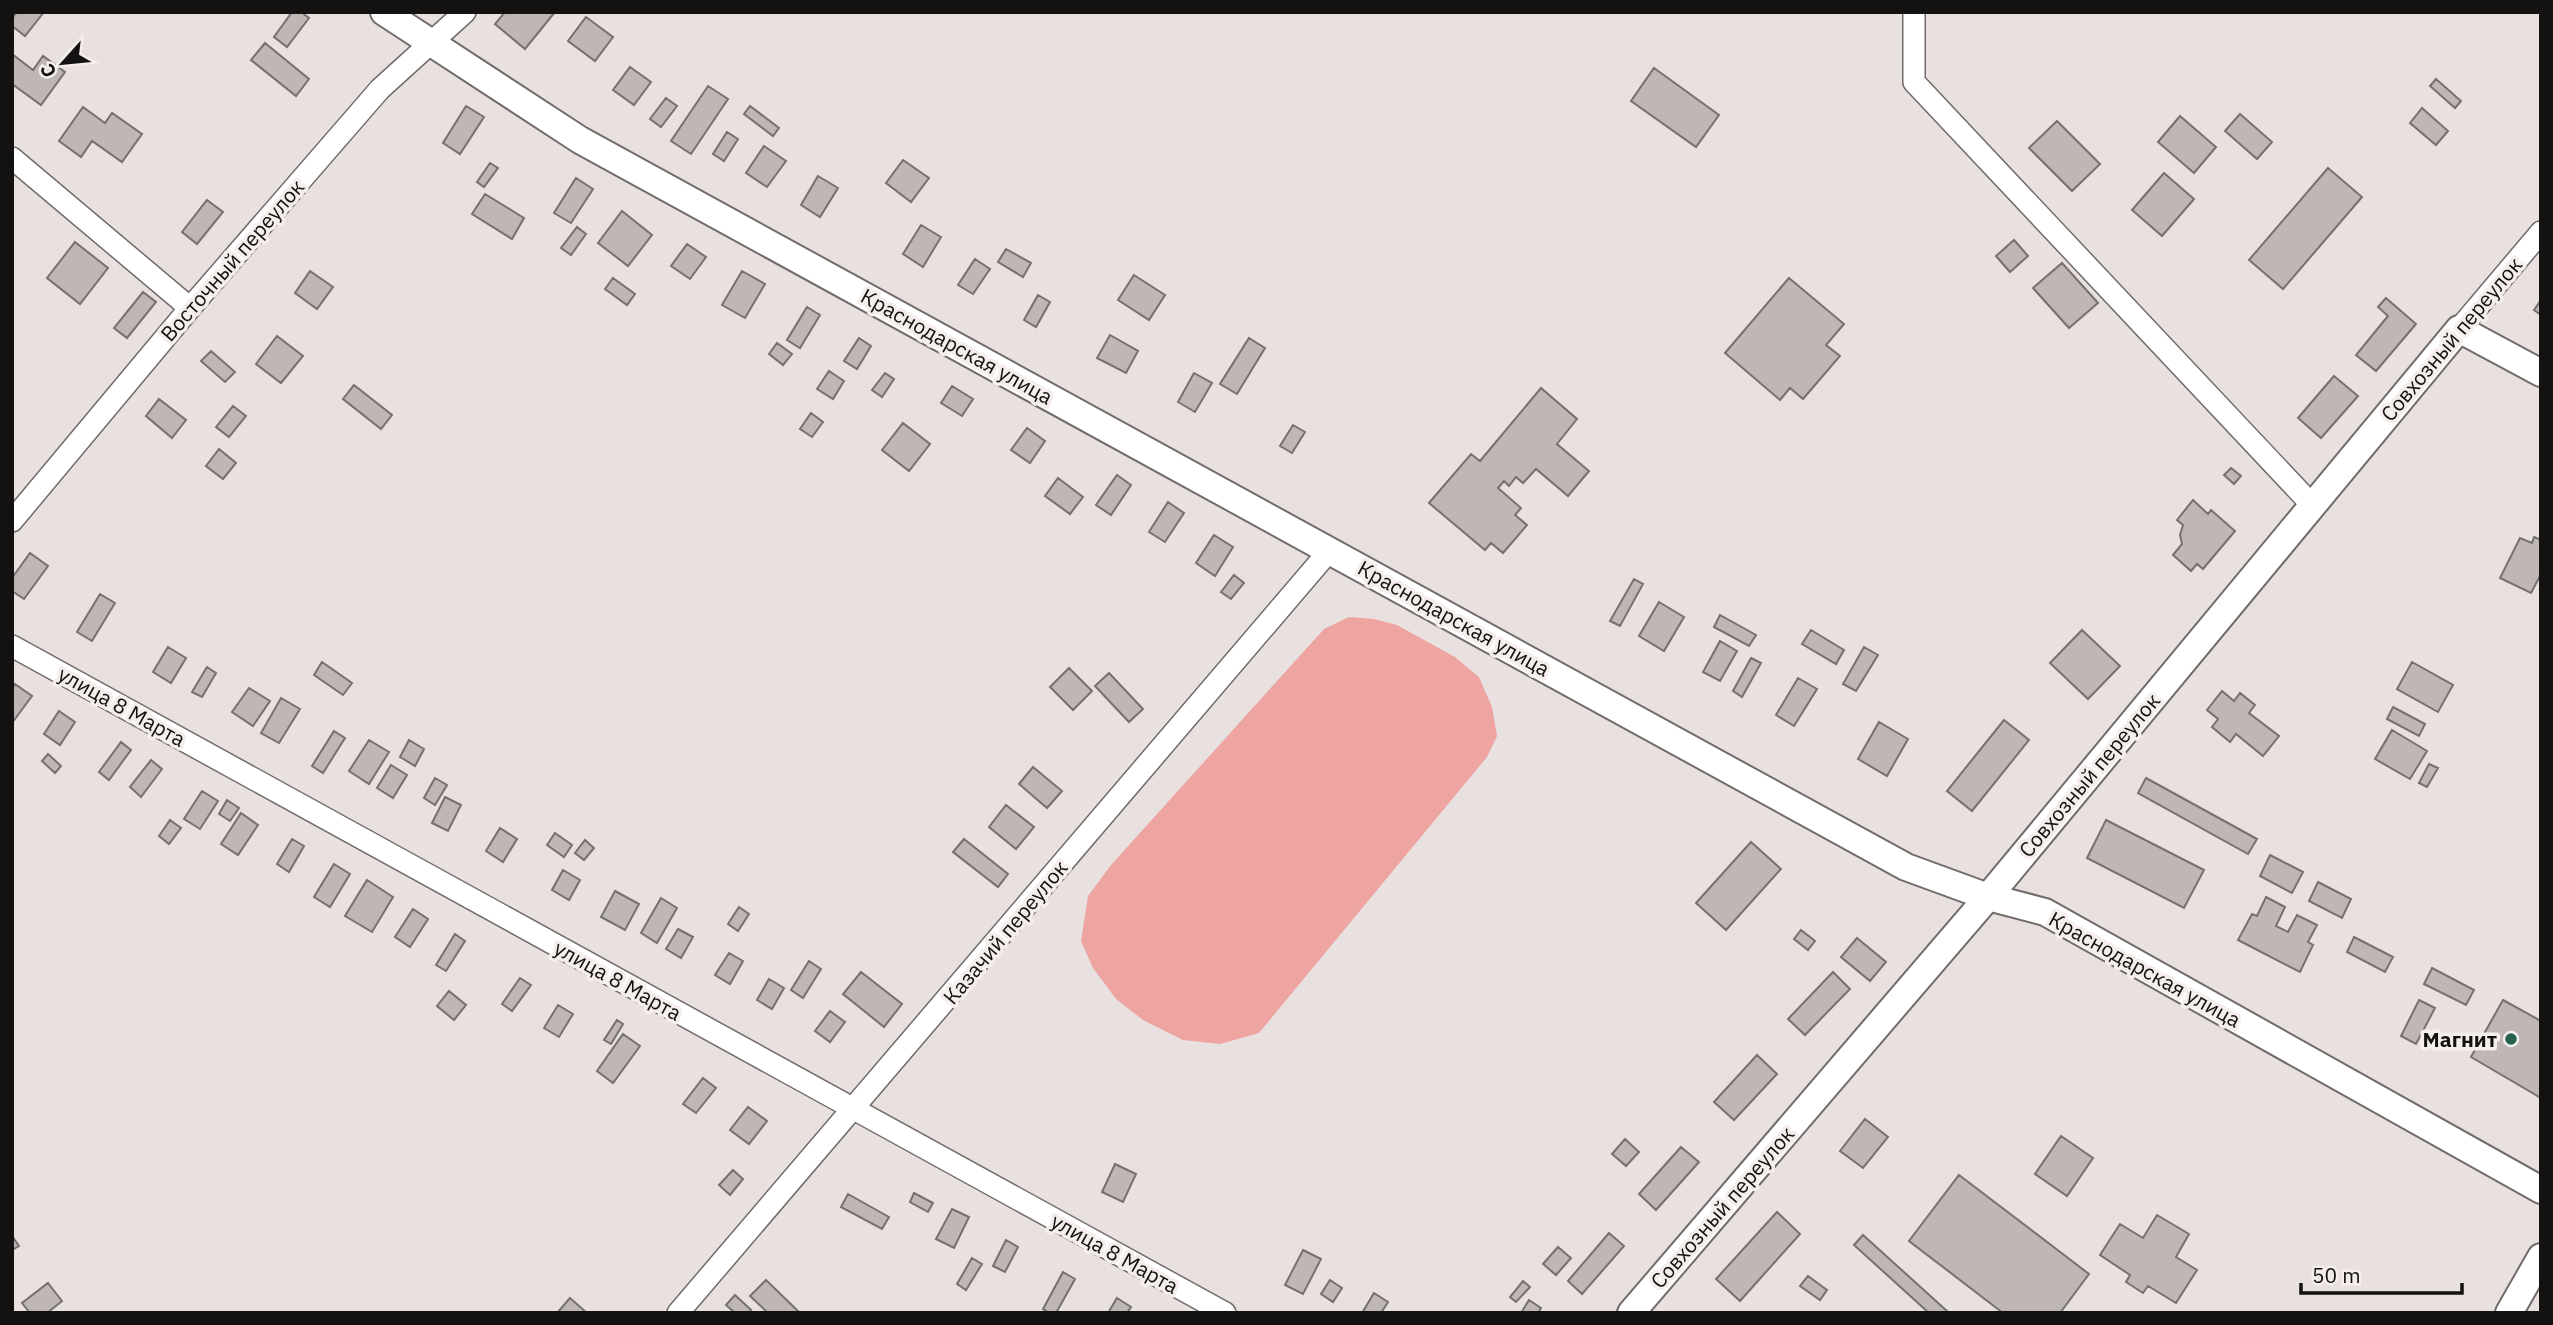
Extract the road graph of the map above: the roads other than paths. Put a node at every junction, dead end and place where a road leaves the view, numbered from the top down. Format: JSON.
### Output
{"nodes":[{"id":1,"x":384,"y":12,"type":"edge"},
{"id":2,"x":465,"y":12,"type":"edge"},
{"id":3,"x":1914,"y":12,"type":"edge"},
{"id":4,"x":431,"y":43,"type":"junction"},
{"id":5,"x":12,"y":158,"type":"edge"},
{"id":6,"x":2541,"y":232,"type":"edge"},
{"id":7,"x":190,"y":308,"type":"junction"},
{"id":8,"x":2459,"y":329,"type":"junction"},
{"id":9,"x":2541,"y":373,"type":"edge"},
{"id":10,"x":2313,"y":506,"type":"junction"},
{"id":11,"x":12,"y":521,"type":"edge"},
{"id":12,"x":1330,"y":550,"type":"junction"},
{"id":13,"x":12,"y":646,"type":"edge"},
{"id":14,"x":1989,"y":897,"type":"junction"},
{"id":15,"x":853,"y":1109,"type":"junction"},
{"id":16,"x":2541,"y":1190,"type":"edge"},
{"id":17,"x":2541,"y":1257,"type":"edge"},
{"id":18,"x":678,"y":1313,"type":"edge"},
{"id":19,"x":1225,"y":1313,"type":"edge"},
{"id":20,"x":1631,"y":1313,"type":"edge"},
{"id":21,"x":2509,"y":1313,"type":"edge"}],
"edges":[{"from":1,"to":4,"type":"street","name":"Краснодарская улица"},
{"from":2,"to":4,"type":"street","name":"Восточный переулок"},
{"from":3,"to":10,"type":"street"},
{"from":4,"to":7,"type":"street","name":"Восточный переулок"},
{"from":4,"to":12,"type":"street","name":"Краснодарская улица"},
{"from":5,"to":7,"type":"street"},
{"from":6,"to":8,"type":"street","name":"Совхозный переулок"},
{"from":7,"to":11,"type":"street","name":"Восточный переулок"},
{"from":8,"to":9,"type":"street"},
{"from":8,"to":10,"type":"street","name":"Совхозный переулок"},
{"from":10,"to":14,"type":"street","name":"Совхозный переулок"},
{"from":12,"to":14,"type":"street","name":"Краснодарская улица"},
{"from":12,"to":15,"type":"street","name":"Казачий переулок"},
{"from":13,"to":15,"type":"street","name":"улица 8 Марта"},
{"from":14,"to":16,"type":"street","name":"Краснодарская улица"},
{"from":14,"to":20,"type":"street","name":"Совхозный переулок"},
{"from":15,"to":18,"type":"street","name":"Казачий переулок"},
{"from":15,"to":19,"type":"street","name":"улица 8 Марта"},
{"from":17,"to":21,"type":"street"}]}
